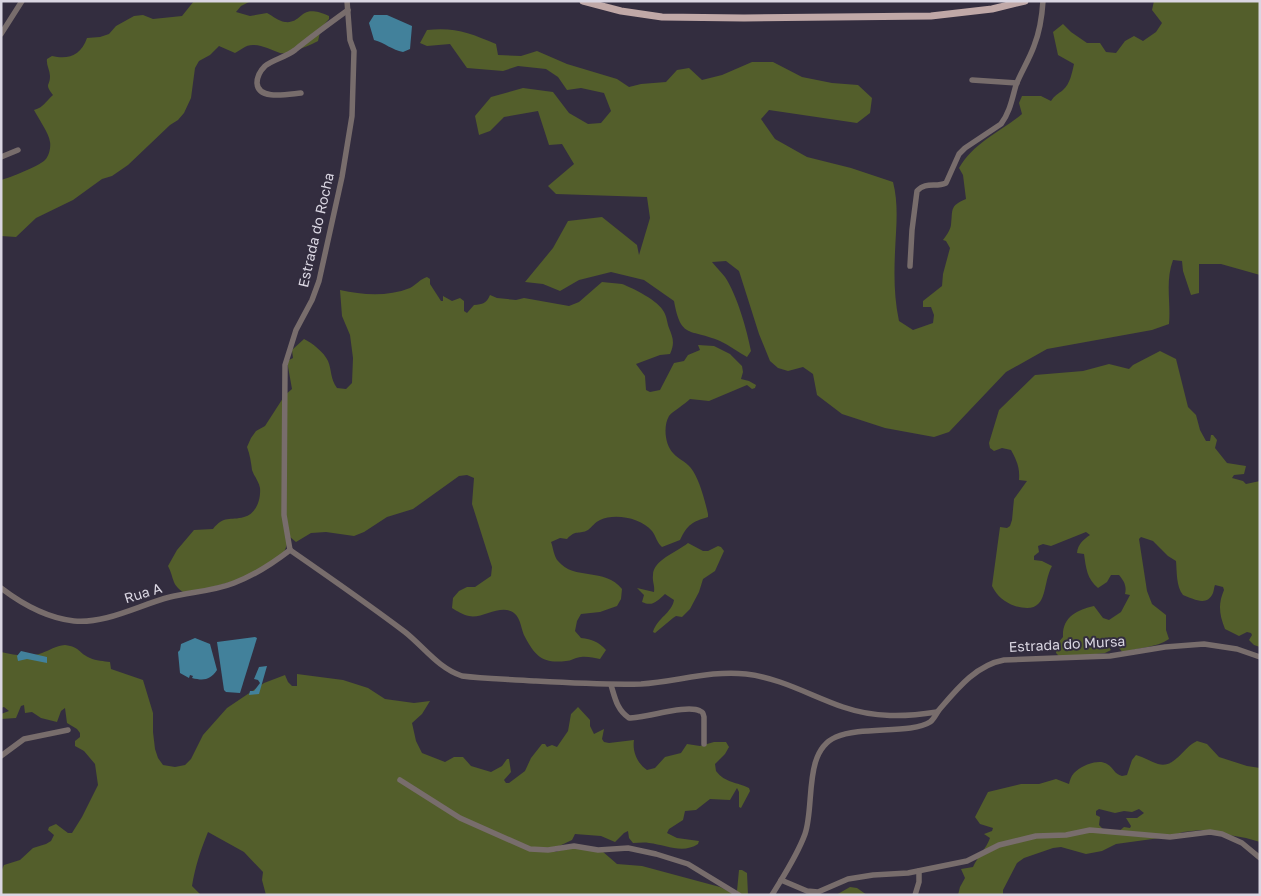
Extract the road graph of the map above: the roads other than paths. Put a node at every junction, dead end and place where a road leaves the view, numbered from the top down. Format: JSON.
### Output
{"nodes":[{"id":1,"x":22,"y":1,"type":"edge"},
{"id":2,"x":347,"y":1,"type":"edge"},
{"id":3,"x":583,"y":1,"type":"edge"},
{"id":4,"x":1024,"y":1,"type":"edge"},
{"id":5,"x":1043,"y":1,"type":"edge"},
{"id":6,"x":348,"y":10,"type":"junction"},
{"id":7,"x":1,"y":34,"type":"edge"},
{"id":8,"x":972,"y":80,"type":"dead end"},
{"id":9,"x":1017,"y":83,"type":"junction"},
{"id":10,"x":301,"y":93,"type":"dead end"},
{"id":11,"x":18,"y":150,"type":"dead end"},
{"id":12,"x":1,"y":156,"type":"edge"},
{"id":13,"x":910,"y":266,"type":"dead end"},
{"id":14,"x":290,"y":550,"type":"junction"},
{"id":15,"x":1,"y":588,"type":"edge"},
{"id":16,"x":1260,"y":657,"type":"edge"},
{"id":17,"x":611,"y":684,"type":"junction"},
{"id":18,"x":937,"y":712,"type":"junction"},
{"id":19,"x":68,"y":730,"type":"dead end"},
{"id":20,"x":704,"y":744,"type":"dead end"},
{"id":21,"x":1,"y":756,"type":"edge"},
{"id":22,"x":400,"y":780,"type":"dead end"},
{"id":23,"x":1260,"y":858,"type":"edge"},
{"id":24,"x":918,"y":871,"type":"junction"},
{"id":25,"x":781,"y":880,"type":"junction"},
{"id":26,"x":739,"y":895,"type":"edge"},
{"id":27,"x":772,"y":895,"type":"edge"},
{"id":28,"x":915,"y":895,"type":"edge"}],
"edges":[{"from":1,"to":7,"type":"street"},
{"from":2,"to":6,"type":"street","name":"Estrada do Rocha"},
{"from":3,"to":4,"type":"main road"},
{"from":5,"to":9,"type":"street"},
{"from":6,"to":10,"type":"street"},
{"from":6,"to":14,"type":"street","name":"Estrada do Rocha"},
{"from":8,"to":9,"type":"street"},
{"from":9,"to":13,"type":"street"},
{"from":11,"to":12,"type":"street"},
{"from":14,"to":15,"type":"street","name":"Rua A"},
{"from":14,"to":17,"type":"street"},
{"from":16,"to":18,"type":"street","name":"Estrada do Mursa"},
{"from":17,"to":18,"type":"street"},
{"from":17,"to":20,"type":"street"},
{"from":18,"to":25,"type":"street","name":"Estrada do Mursa"},
{"from":19,"to":21,"type":"street"},
{"from":22,"to":26,"type":"street"},
{"from":23,"to":24,"type":"street"},
{"from":24,"to":25,"type":"street"},
{"from":24,"to":28,"type":"street"},
{"from":25,"to":27,"type":"street","name":"Estrada do Mursa"}]}
